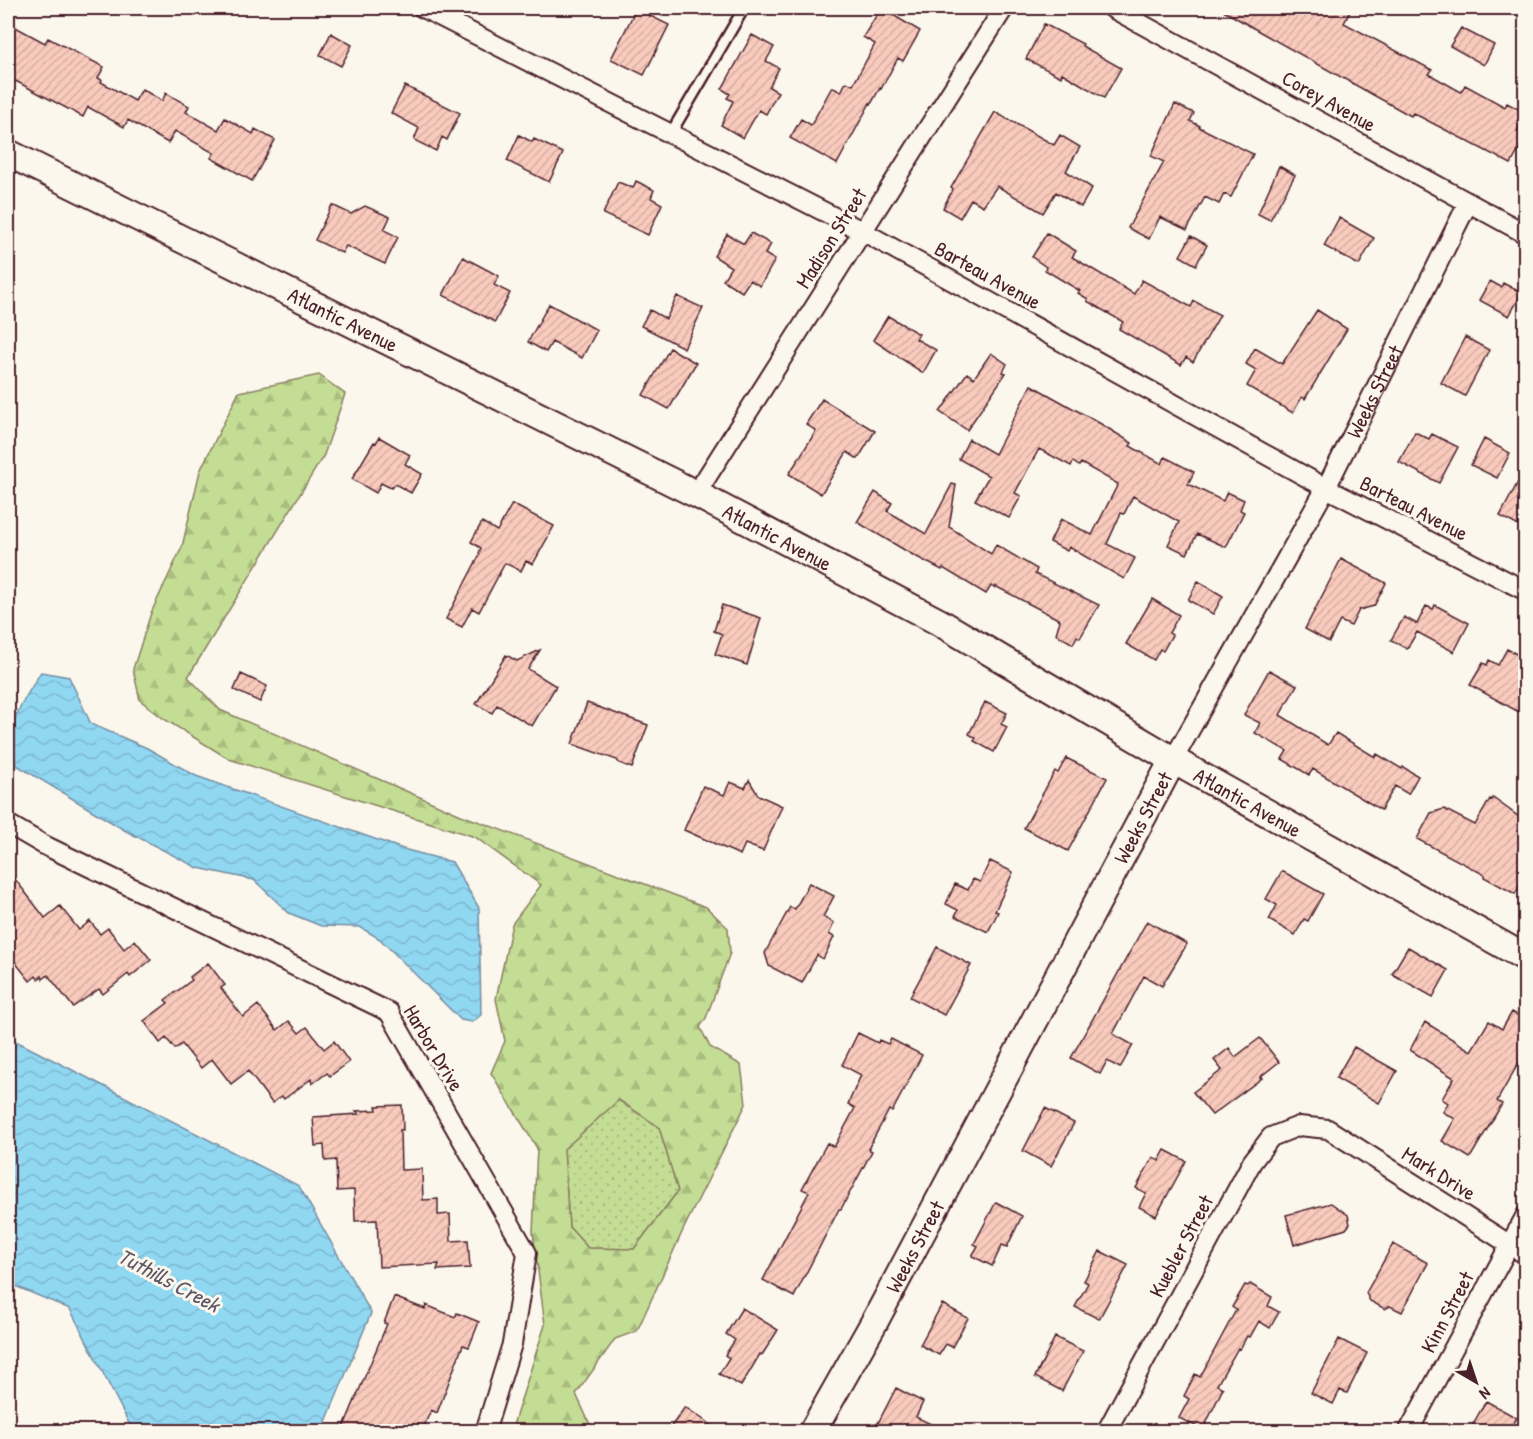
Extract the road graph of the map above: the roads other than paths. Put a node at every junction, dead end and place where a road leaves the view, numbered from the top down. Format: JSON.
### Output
{"nodes":[{"id":1,"x":423,"y":8,"type":"edge"},
{"id":2,"x":744,"y":8,"type":"edge"},
{"id":3,"x":1004,"y":8,"type":"edge"},
{"id":4,"x":1112,"y":8,"type":"edge"},
{"id":5,"x":670,"y":133,"type":"junction"},
{"id":6,"x":8,"y":153,"type":"edge"},
{"id":7,"x":1468,"y":203,"type":"junction"},
{"id":8,"x":862,"y":231,"type":"junction"},
{"id":9,"x":1526,"y":234,"type":"edge"},
{"id":10,"x":1326,"y":488,"type":"junction"},
{"id":11,"x":696,"y":494,"type":"junction"},
{"id":12,"x":1526,"y":591,"type":"edge"},
{"id":13,"x":1173,"y":760,"type":"junction"},
{"id":14,"x":8,"y":824,"type":"edge"},
{"id":15,"x":1526,"y":958,"type":"edge"},
{"id":16,"x":1328,"y":1129,"type":"joint"},
{"id":17,"x":1526,"y":1215,"type":"edge"},
{"id":18,"x":1509,"y":1244,"type":"junction"},
{"id":19,"x":1526,"y":1255,"type":"edge"},
{"id":20,"x":485,"y":1431,"type":"edge"},
{"id":21,"x":812,"y":1431,"type":"edge"},
{"id":22,"x":1106,"y":1431,"type":"edge"},
{"id":23,"x":1408,"y":1431,"type":"edge"}],
"edges":[{"from":1,"to":5,"type":"street","name":"Barteau Avenue"},
{"from":2,"to":5,"type":"lane"},
{"from":3,"to":8,"type":"street","name":"Madison Street"},
{"from":4,"to":7,"type":"street","name":"Corey Avenue"},
{"from":5,"to":8,"type":"street","name":"Barteau Avenue"},
{"from":6,"to":11,"type":"main road","name":"Atlantic Avenue"},
{"from":7,"to":9,"type":"street","name":"Corey Avenue"},
{"from":7,"to":10,"type":"street","name":"Weeks Street"},
{"from":8,"to":10,"type":"street","name":"Barteau Avenue"},
{"from":8,"to":11,"type":"street","name":"Madison Street"},
{"from":10,"to":12,"type":"street","name":"Barteau Avenue"},
{"from":10,"to":13,"type":"street","name":"Weeks Street"},
{"from":11,"to":13,"type":"main road","name":"Atlantic Avenue"},
{"from":13,"to":15,"type":"main road","name":"Atlantic Avenue"},
{"from":13,"to":21,"type":"main road","name":"Weeks Street"},
{"from":14,"to":20,"type":"street","name":"Harbor Drive"},
{"from":16,"to":18,"type":"street","name":"Mark Drive"},
{"from":16,"to":22,"type":"street","name":"Kuebler Street"},
{"from":17,"to":18,"type":"street","name":"Kinn Street"},
{"from":18,"to":19,"type":"street","name":"Mark Drive"},
{"from":18,"to":23,"type":"street","name":"Kinn Street"}]}
